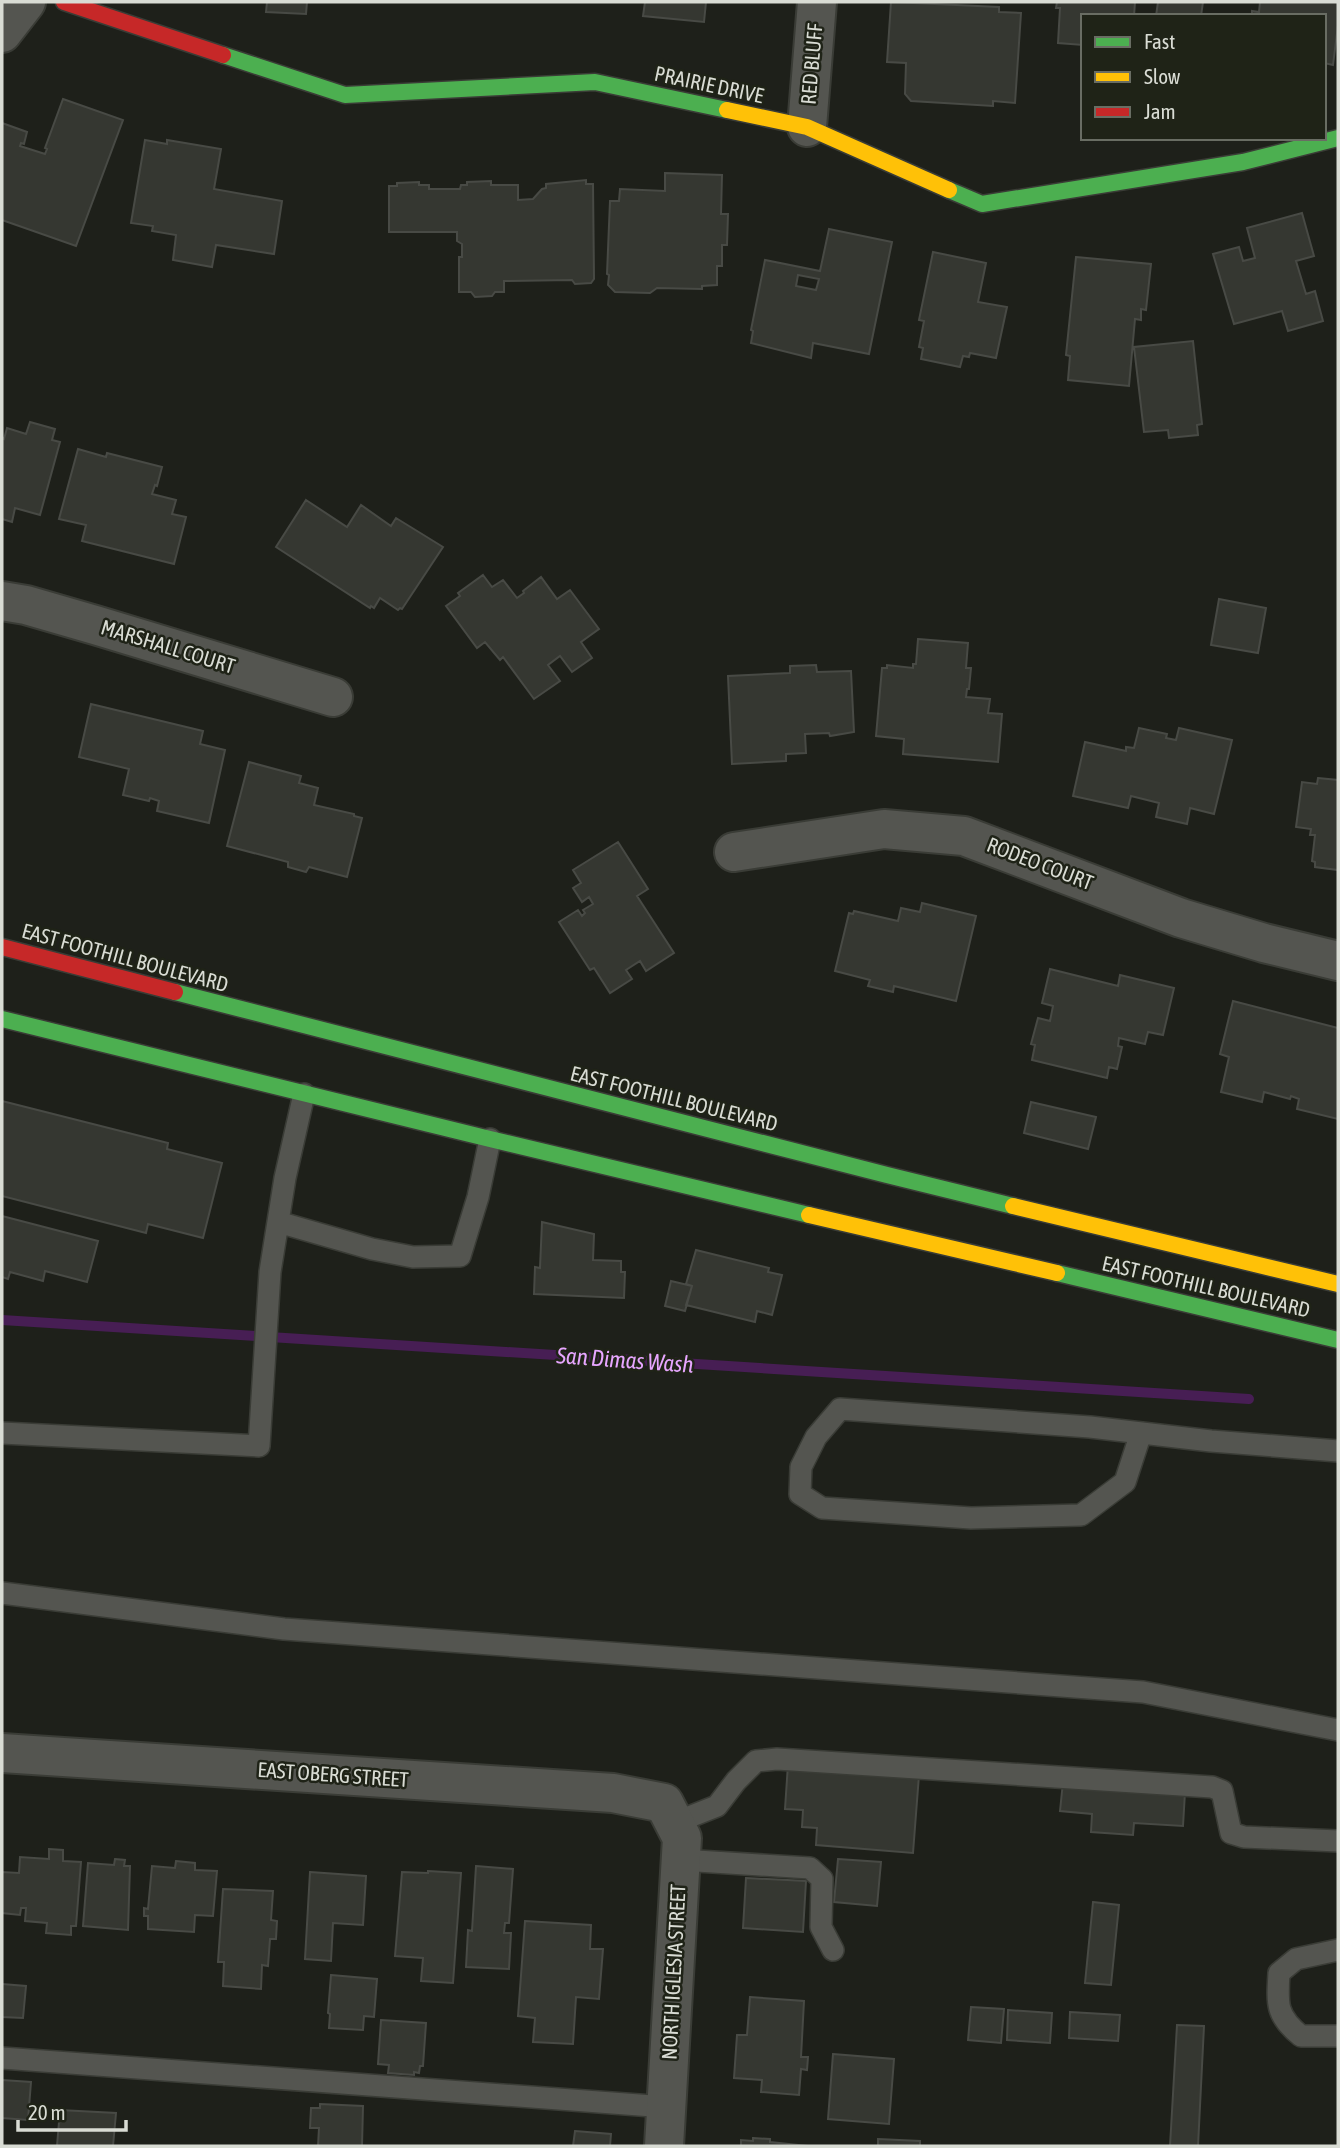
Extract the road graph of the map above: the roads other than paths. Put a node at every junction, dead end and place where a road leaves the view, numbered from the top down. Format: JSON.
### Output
{"nodes":[{"id":1,"x":26,"y":2,"type":"edge"},
{"id":2,"x":64,"y":2,"type":"edge"},
{"id":3,"x":817,"y":2,"type":"edge"},
{"id":4,"x":2,"y":33,"type":"edge"},
{"id":5,"x":807,"y":127,"type":"junction"},
{"id":6,"x":1338,"y":138,"type":"edge"},
{"id":7,"x":2,"y":601,"type":"edge"},
{"id":8,"x":333,"y":697,"type":"dead end"},
{"id":9,"x":734,"y":852,"type":"dead end"},
{"id":10,"x":2,"y":947,"type":"edge"},
{"id":11,"x":1338,"y":961,"type":"edge"},
{"id":12,"x":2,"y":1019,"type":"edge"},
{"id":13,"x":304,"y":1094,"type":"junction"},
{"id":14,"x":490,"y":1139,"type":"junction"},
{"id":15,"x":278,"y":1222,"type":"junction"},
{"id":16,"x":1338,"y":1284,"type":"edge"},
{"id":17,"x":1338,"y":1340,"type":"edge"},
{"id":18,"x":2,"y":1433,"type":"edge"},
{"id":19,"x":1141,"y":1433,"type":"junction"},
{"id":20,"x":1338,"y":1451,"type":"edge"},
{"id":21,"x":2,"y":1593,"type":"edge"},
{"id":22,"x":1338,"y":1730,"type":"edge"},
{"id":23,"x":2,"y":1753,"type":"edge"},
{"id":24,"x":669,"y":1813,"type":"junction"},
{"id":25,"x":1338,"y":1841,"type":"edge"},
{"id":26,"x":681,"y":1860,"type":"junction"},
{"id":27,"x":834,"y":1950,"type":"dead end"},
{"id":28,"x":1338,"y":1950,"type":"edge"},
{"id":29,"x":1338,"y":2036,"type":"edge"},
{"id":30,"x":2,"y":2058,"type":"edge"},
{"id":31,"x":666,"y":2107,"type":"junction"},
{"id":32,"x":664,"y":2146,"type":"edge"}],
"edges":[{"from":1,"to":4,"type":"street"},
{"from":2,"to":5,"type":"main road","name":"PRAIRIE DRIVE"},
{"from":3,"to":5,"type":"street","name":"RED BLUFF"},
{"from":5,"to":6,"type":"main road","name":"PRAIRIE DRIVE"},
{"from":7,"to":8,"type":"street","name":"MARSHALL COURT"},
{"from":9,"to":11,"type":"street","name":"RODEO COURT"},
{"from":10,"to":16,"type":"main road","name":"EAST FOOTHILL BOULEVARD"},
{"from":12,"to":13,"type":"main road","name":"EAST FOOTHILL BOULEVARD"},
{"from":13,"to":14,"type":"main road","name":"EAST FOOTHILL BOULEVARD"},
{"from":13,"to":15,"type":"lane"},
{"from":14,"to":15,"type":"lane"},
{"from":14,"to":17,"type":"main road","name":"EAST FOOTHILL BOULEVARD"},
{"from":15,"to":18,"type":"lane"},
{"from":19,"to":19,"type":"lane"},
{"from":19,"to":20,"type":"lane"},
{"from":21,"to":22,"type":"lane"},
{"from":23,"to":24,"type":"street","name":"EAST OBERG STREET"},
{"from":24,"to":25,"type":"lane"},
{"from":24,"to":26,"type":"street","name":"NORTH IGLESIA STREET"},
{"from":26,"to":27,"type":"lane"},
{"from":26,"to":31,"type":"street","name":"NORTH IGLESIA STREET"},
{"from":28,"to":29,"type":"lane"},
{"from":30,"to":31,"type":"lane"},
{"from":31,"to":32,"type":"street","name":"NORTH IGLESIA STREET"}]}
